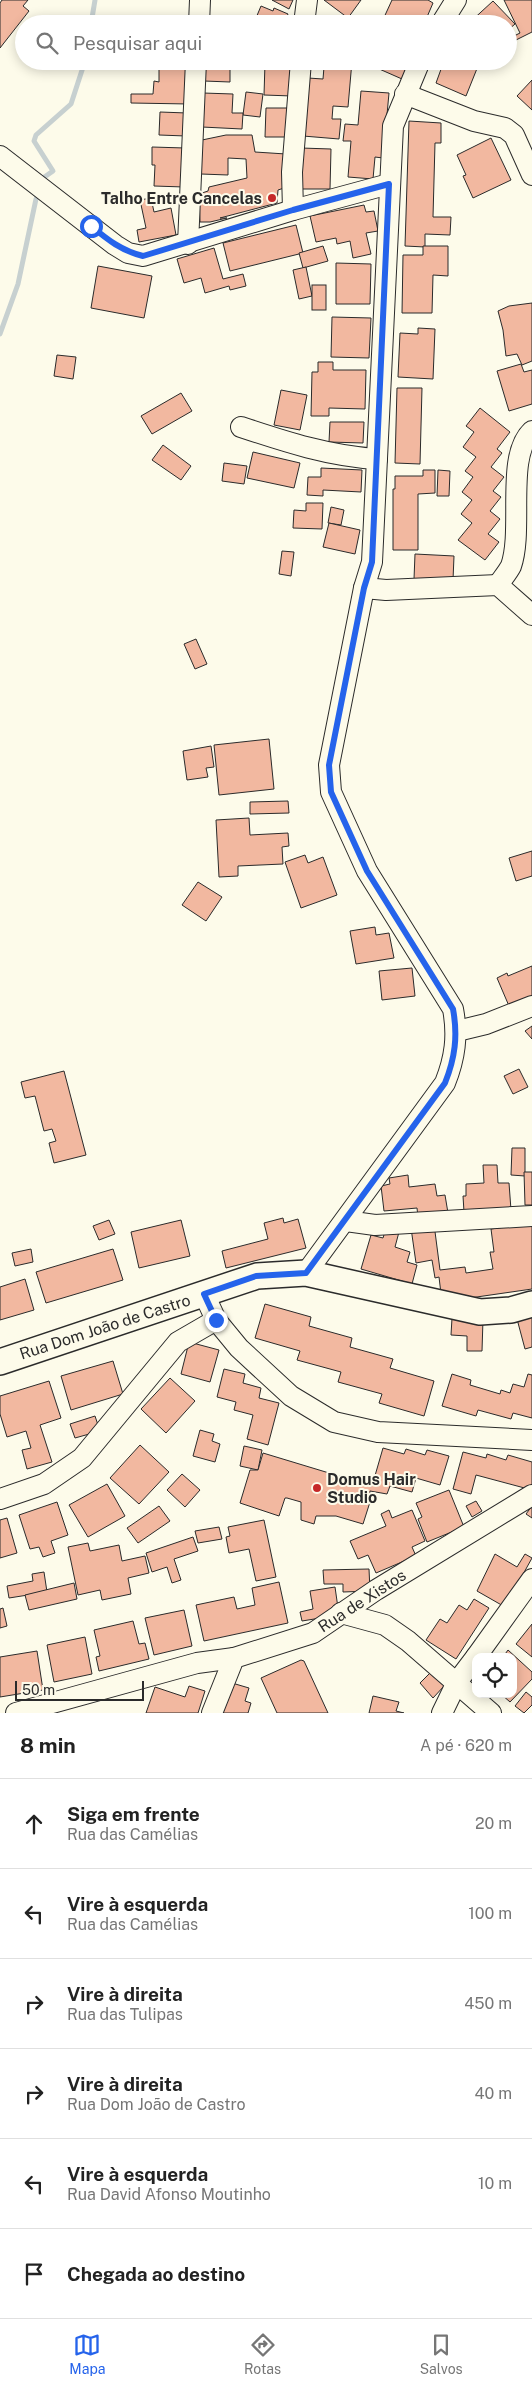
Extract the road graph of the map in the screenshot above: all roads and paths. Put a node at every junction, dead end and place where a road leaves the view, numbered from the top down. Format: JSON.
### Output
{"nodes":[{"id":1,"x":200,"y":0,"type":"edge"},
{"id":2,"x":307,"y":0,"type":"edge"},
{"id":3,"x":456,"y":0,"type":"edge"},
{"id":4,"x":199,"y":15,"type":"edge"},
{"id":5,"x":305,"y":15,"type":"edge"},
{"id":6,"x":447,"y":15,"type":"edge"},
{"id":7,"x":196,"y":70,"type":"edge"},
{"id":8,"x":300,"y":70,"type":"edge"},
{"id":9,"x":416,"y":70,"type":"edge"},
{"id":10,"x":405,"y":94,"type":"junction"},
{"id":11,"x":0,"y":156,"type":"edge"},
{"id":12,"x":532,"y":176,"type":"edge"},
{"id":13,"x":389,"y":184,"type":"junction"},
{"id":14,"x":293,"y":210,"type":"junction"},
{"id":15,"x":188,"y":244,"type":"junction"},
{"id":16,"x":241,"y":427,"type":"dead end"},
{"id":17,"x":532,"y":431,"type":"edge"},
{"id":18,"x":377,"y":459,"type":"junction"},
{"id":19,"x":498,"y":585,"type":"junction"},
{"id":20,"x":364,"y":588,"type":"junction"},
{"id":21,"x":532,"y":616,"type":"edge"},
{"id":22,"x":532,"y":1006,"type":"edge"},
{"id":23,"x":457,"y":1031,"type":"junction"},
{"id":24,"x":532,"y":1216,"type":"edge"},
{"id":25,"x":346,"y":1221,"type":"junction"},
{"id":26,"x":306,"y":1273,"type":"junction"},
{"id":27,"x":204,"y":1294,"type":"junction"},
{"id":28,"x":532,"y":1304,"type":"edge"},
{"id":29,"x":216,"y":1320,"type":"junction"},
{"id":30,"x":0,"y":1362,"type":"edge"},
{"id":31,"x":532,"y":1440,"type":"edge"},
{"id":32,"x":532,"y":1495,"type":"edge"},
{"id":33,"x":0,"y":1499,"type":"edge"},
{"id":34,"x":532,"y":1580,"type":"edge"},
{"id":35,"x":341,"y":1614,"type":"junction"},
{"id":36,"x":479,"y":1653,"type":"edge"},
{"id":37,"x":234,"y":1658,"type":"junction"},
{"id":38,"x":472,"y":1663,"type":"edge"},
{"id":39,"x":458,"y":1682,"type":"junction"},
{"id":40,"x":16,"y":1713,"type":"edge"},
{"id":41,"x":212,"y":1713,"type":"edge"},
{"id":42,"x":442,"y":1713,"type":"edge"},
{"id":43,"x":491,"y":1713,"type":"edge"}],
"edges":[{"from":1,"to":4,"type":"street"},
{"from":2,"to":5,"type":"street"},
{"from":3,"to":6,"type":"street"},
{"from":7,"to":15,"type":"street"},
{"from":8,"to":14,"type":"street"},
{"from":9,"to":10,"type":"street"},
{"from":10,"to":12,"type":"street"},
{"from":10,"to":13,"type":"street"},
{"from":11,"to":15,"type":"street"},
{"from":13,"to":14,"type":"street"},
{"from":13,"to":18,"type":"street"},
{"from":14,"to":15,"type":"street"},
{"from":16,"to":18,"type":"street"},
{"from":17,"to":19,"type":"street"},
{"from":18,"to":20,"type":"street"},
{"from":19,"to":20,"type":"street"},
{"from":19,"to":21,"type":"street"},
{"from":20,"to":23,"type":"street"},
{"from":22,"to":23,"type":"street"},
{"from":23,"to":25,"type":"street"},
{"from":24,"to":25,"type":"street"},
{"from":25,"to":26,"type":"street"},
{"from":26,"to":27,"type":"main road","name":"Rua Dom João de Castro"},
{"from":26,"to":28,"type":"main road","name":"Rua Dom João de Castro"},
{"from":27,"to":29,"type":"street"},
{"from":27,"to":30,"type":"main road","name":"Rua Dom João de Castro"},
{"from":29,"to":31,"type":"street"},
{"from":29,"to":33,"type":"street"},
{"from":32,"to":35,"type":"street","name":"Rua de Xistos"},
{"from":34,"to":36,"type":"street"},
{"from":35,"to":37,"type":"street","name":"Rua de Xistos"},
{"from":35,"to":39,"type":"street"},
{"from":37,"to":40,"type":"street","name":"Rua de Xistos"},
{"from":37,"to":41,"type":"street"},
{"from":38,"to":39,"type":"street"},
{"from":39,"to":42,"type":"street"},
{"from":39,"to":43,"type":"street"}]}
